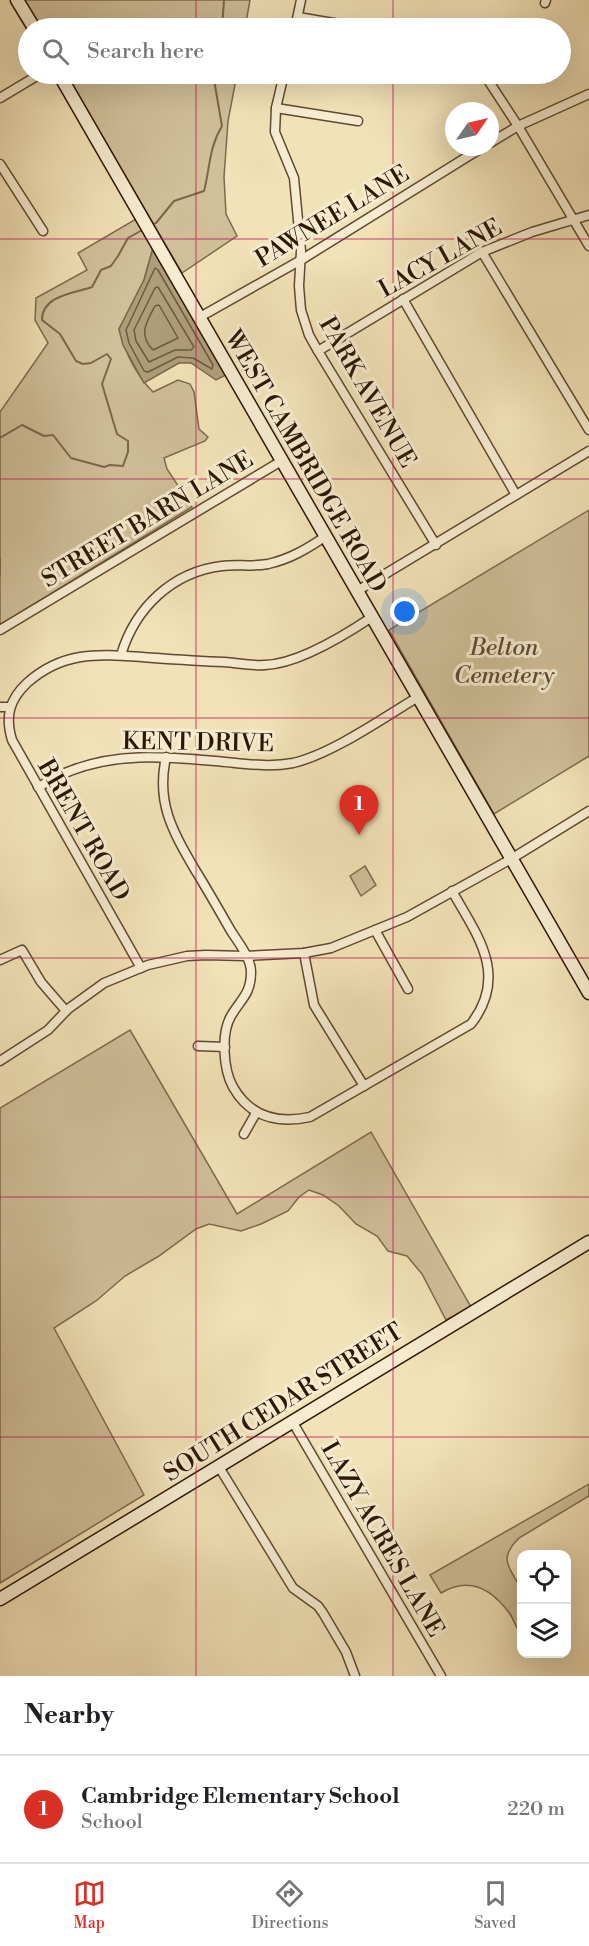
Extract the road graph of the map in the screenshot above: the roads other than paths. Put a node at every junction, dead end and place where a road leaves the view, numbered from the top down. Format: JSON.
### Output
{"nodes":[{"id":1,"x":17,"y":0,"type":"edge"},
{"id":2,"x":301,"y":0,"type":"edge"},
{"id":3,"x":298,"y":17,"type":"joint"},
{"id":4,"x":28,"y":18,"type":"edge"},
{"id":5,"x":304,"y":18,"type":"edge"},
{"id":6,"x":23,"y":84,"type":"edge"},
{"id":7,"x":65,"y":84,"type":"edge"},
{"id":8,"x":282,"y":84,"type":"edge"},
{"id":9,"x":491,"y":84,"type":"edge"},
{"id":10,"x":589,"y":94,"type":"edge"},
{"id":11,"x":0,"y":98,"type":"edge"},
{"id":12,"x":276,"y":108,"type":"junction"},
{"id":13,"x":358,"y":121,"type":"dead end"},
{"id":14,"x":518,"y":126,"type":"junction"},
{"id":15,"x":499,"y":138,"type":"edge"},
{"id":16,"x":469,"y":156,"type":"edge"},
{"id":17,"x":0,"y":164,"type":"edge"},
{"id":18,"x":589,"y":215,"type":"edge"},
{"id":19,"x":574,"y":219,"type":"junction"},
{"id":20,"x":43,"y":231,"type":"dead end"},
{"id":21,"x":589,"y":246,"type":"edge"},
{"id":22,"x":482,"y":252,"type":"junction"},
{"id":23,"x":301,"y":260,"type":"junction"},
{"id":24,"x":403,"y":299,"type":"junction"},
{"id":25,"x":200,"y":317,"type":"junction"},
{"id":26,"x":318,"y":351,"type":"junction"},
{"id":27,"x":589,"y":430,"type":"edge"},
{"id":28,"x":589,"y":451,"type":"edge"},
{"id":29,"x":283,"y":460,"type":"junction"},
{"id":30,"x":516,"y":495,"type":"junction"},
{"id":31,"x":326,"y":536,"type":"junction"},
{"id":32,"x":436,"y":545,"type":"junction"},
{"id":33,"x":357,"y":591,"type":"junction"},
{"id":34,"x":372,"y":617,"type":"junction"},
{"id":35,"x":0,"y":630,"type":"edge"},
{"id":36,"x":121,"y":656,"type":"junction"},
{"id":37,"x":418,"y":697,"type":"junction"},
{"id":38,"x":4,"y":707,"type":"edge"},
{"id":39,"x":166,"y":757,"type":"junction"},
{"id":40,"x":38,"y":787,"type":"junction"},
{"id":41,"x":589,"y":811,"type":"edge"},
{"id":42,"x":512,"y":859,"type":"junction"},
{"id":43,"x":452,"y":891,"type":"junction"},
{"id":44,"x":375,"y":930,"type":"junction"},
{"id":45,"x":304,"y":952,"type":"junction"},
{"id":46,"x":245,"y":956,"type":"junction"},
{"id":47,"x":0,"y":960,"type":"edge"},
{"id":48,"x":141,"y":968,"type":"junction"},
{"id":49,"x":408,"y":989,"type":"dead end"},
{"id":50,"x":589,"y":993,"type":"edge"},
{"id":51,"x":66,"y":1011,"type":"junction"},
{"id":52,"x":198,"y":1046,"type":"dead end"},
{"id":53,"x":225,"y":1047,"type":"junction"},
{"id":54,"x":0,"y":1060,"type":"edge"},
{"id":55,"x":364,"y":1086,"type":"junction"},
{"id":56,"x":256,"y":1113,"type":"junction"},
{"id":57,"x":244,"y":1134,"type":"dead end"},
{"id":58,"x":589,"y":1242,"type":"edge"},
{"id":59,"x":292,"y":1421,"type":"junction"},
{"id":60,"x":219,"y":1467,"type":"junction"},
{"id":61,"x":0,"y":1599,"type":"edge"},
{"id":62,"x":355,"y":1676,"type":"edge"},
{"id":63,"x":441,"y":1676,"type":"edge"}],
"edges":[{"from":1,"to":4,"type":"street"},
{"from":2,"to":3,"type":"street"},
{"from":3,"to":5,"type":"street"},
{"from":6,"to":11,"type":"street"},
{"from":7,"to":25,"type":"street","name":"WEST CAMBRIDGE ROAD"},
{"from":8,"to":12,"type":"street","name":"PARK AVENUE"},
{"from":9,"to":14,"type":"street"},
{"from":10,"to":14,"type":"street"},
{"from":12,"to":13,"type":"street"},
{"from":12,"to":23,"type":"street","name":"PARK AVENUE"},
{"from":14,"to":15,"type":"street"},
{"from":14,"to":19,"type":"street"},
{"from":16,"to":23,"type":"street","name":"PAWNEE LANE"},
{"from":17,"to":20,"type":"street"},
{"from":18,"to":19,"type":"street","name":"LACY LANE"},
{"from":19,"to":21,"type":"street"},
{"from":19,"to":22,"type":"street","name":"LACY LANE"},
{"from":22,"to":24,"type":"street","name":"LACY LANE"},
{"from":22,"to":27,"type":"street"},
{"from":23,"to":25,"type":"street","name":"PAWNEE LANE"},
{"from":23,"to":26,"type":"street","name":"PARK AVENUE"},
{"from":24,"to":26,"type":"street","name":"LACY LANE"},
{"from":24,"to":30,"type":"street"},
{"from":25,"to":29,"type":"street","name":"WEST CAMBRIDGE ROAD"},
{"from":26,"to":32,"type":"street","name":"PARK AVENUE"},
{"from":28,"to":30,"type":"street"},
{"from":29,"to":31,"type":"street","name":"WEST CAMBRIDGE ROAD"},
{"from":29,"to":35,"type":"street","name":"STREET BARN LANE"},
{"from":30,"to":32,"type":"street"},
{"from":31,"to":33,"type":"street","name":"WEST CAMBRIDGE ROAD"},
{"from":31,"to":36,"type":"street"},
{"from":32,"to":33,"type":"street"},
{"from":33,"to":34,"type":"street","name":"WEST CAMBRIDGE ROAD"},
{"from":34,"to":36,"type":"street"},
{"from":34,"to":37,"type":"street","name":"WEST CAMBRIDGE ROAD"},
{"from":36,"to":38,"type":"street"},
{"from":37,"to":39,"type":"street","name":"KENT DRIVE"},
{"from":37,"to":42,"type":"street","name":"WEST CAMBRIDGE ROAD"},
{"from":38,"to":40,"type":"street","name":"BRENT ROAD"},
{"from":39,"to":40,"type":"street","name":"KENT DRIVE"},
{"from":39,"to":46,"type":"street"},
{"from":40,"to":48,"type":"street","name":"BRENT ROAD"},
{"from":41,"to":42,"type":"street"},
{"from":42,"to":43,"type":"street"},
{"from":42,"to":50,"type":"street","name":"WEST CAMBRIDGE ROAD"},
{"from":43,"to":44,"type":"street"},
{"from":43,"to":55,"type":"street"},
{"from":44,"to":45,"type":"street"},
{"from":44,"to":49,"type":"street"},
{"from":45,"to":46,"type":"street"},
{"from":45,"to":55,"type":"street"},
{"from":46,"to":48,"type":"street"},
{"from":46,"to":53,"type":"street"},
{"from":47,"to":51,"type":"street"},
{"from":48,"to":51,"type":"street"},
{"from":51,"to":54,"type":"street"},
{"from":52,"to":53,"type":"street"},
{"from":53,"to":56,"type":"street"},
{"from":55,"to":56,"type":"street"},
{"from":56,"to":57,"type":"street"},
{"from":58,"to":59,"type":"street","name":"SOUTH CEDAR STREET"},
{"from":59,"to":60,"type":"street","name":"SOUTH CEDAR STREET"},
{"from":59,"to":63,"type":"street","name":"LAZY ACRES LANE"},
{"from":60,"to":61,"type":"street","name":"SOUTH CEDAR STREET"},
{"from":60,"to":62,"type":"street"}]}
